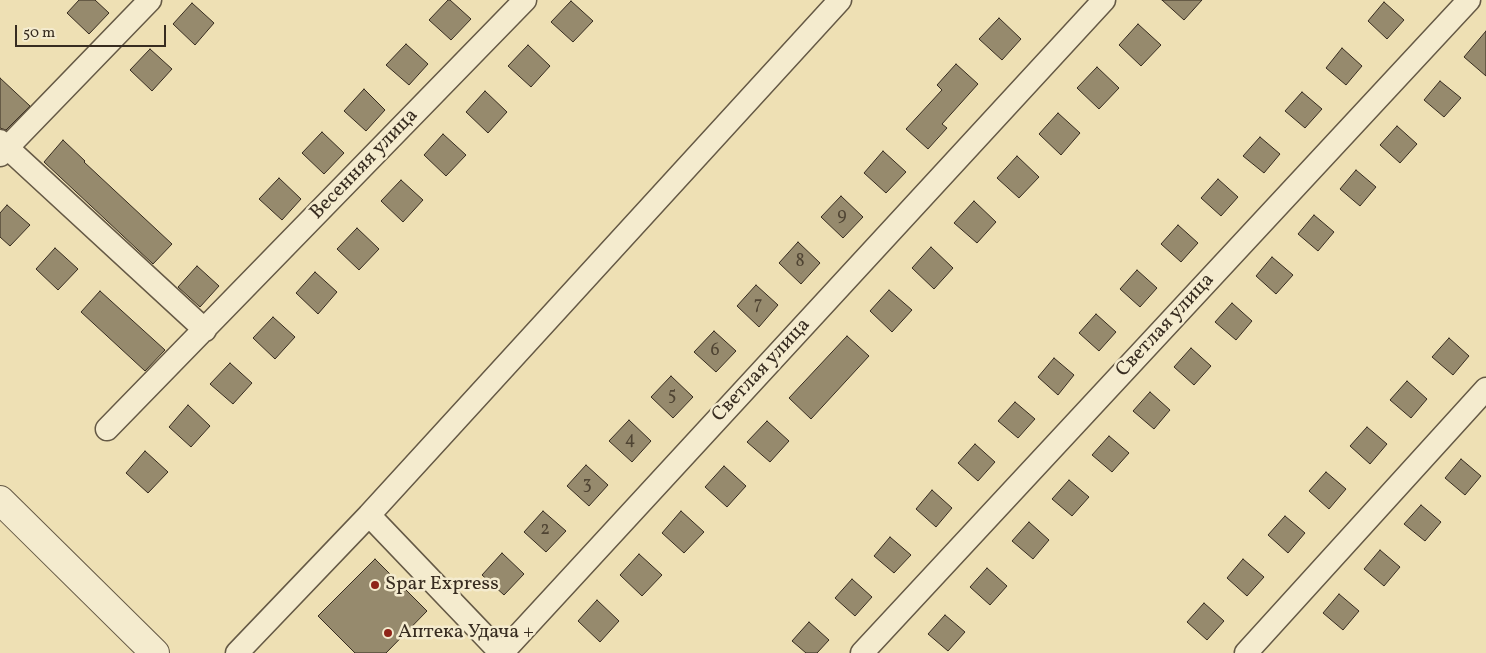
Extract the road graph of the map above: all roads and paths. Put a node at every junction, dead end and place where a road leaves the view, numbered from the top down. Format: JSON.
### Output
{"nodes":[{"id":1,"x":150,"y":0,"type":"edge"},
{"id":2,"x":525,"y":0,"type":"edge"},
{"id":3,"x":840,"y":0,"type":"edge"},
{"id":4,"x":1104,"y":0,"type":"edge"},
{"id":5,"x":1469,"y":0,"type":"edge"},
{"id":6,"x":2,"y":148,"type":"edge"},
{"id":7,"x":205,"y":330,"type":"junction"},
{"id":8,"x":1486,"y":389,"type":"edge"},
{"id":9,"x":108,"y":429,"type":"dead end"},
{"id":10,"x":0,"y":500,"type":"edge"},
{"id":11,"x":369,"y":515,"type":"junction"},
{"id":12,"x":155,"y":653,"type":"edge"},
{"id":13,"x":237,"y":653,"type":"edge"},
{"id":14,"x":501,"y":653,"type":"edge"},
{"id":15,"x":862,"y":653,"type":"edge"},
{"id":16,"x":1246,"y":653,"type":"edge"}],
"edges":[{"from":1,"to":6,"type":"street"},
{"from":2,"to":7,"type":"street","name":"Весенняя улица"},
{"from":3,"to":11,"type":"street"},
{"from":4,"to":14,"type":"street","name":"Светлая улица"},
{"from":5,"to":15,"type":"street","name":"Светлая улица"},
{"from":6,"to":7,"type":"street"},
{"from":7,"to":9,"type":"street","name":"Весенняя улица"},
{"from":8,"to":16,"type":"street"},
{"from":10,"to":12,"type":"street"},
{"from":11,"to":13,"type":"street"},
{"from":11,"to":14,"type":"street","name":"Светлая улица"}]}
